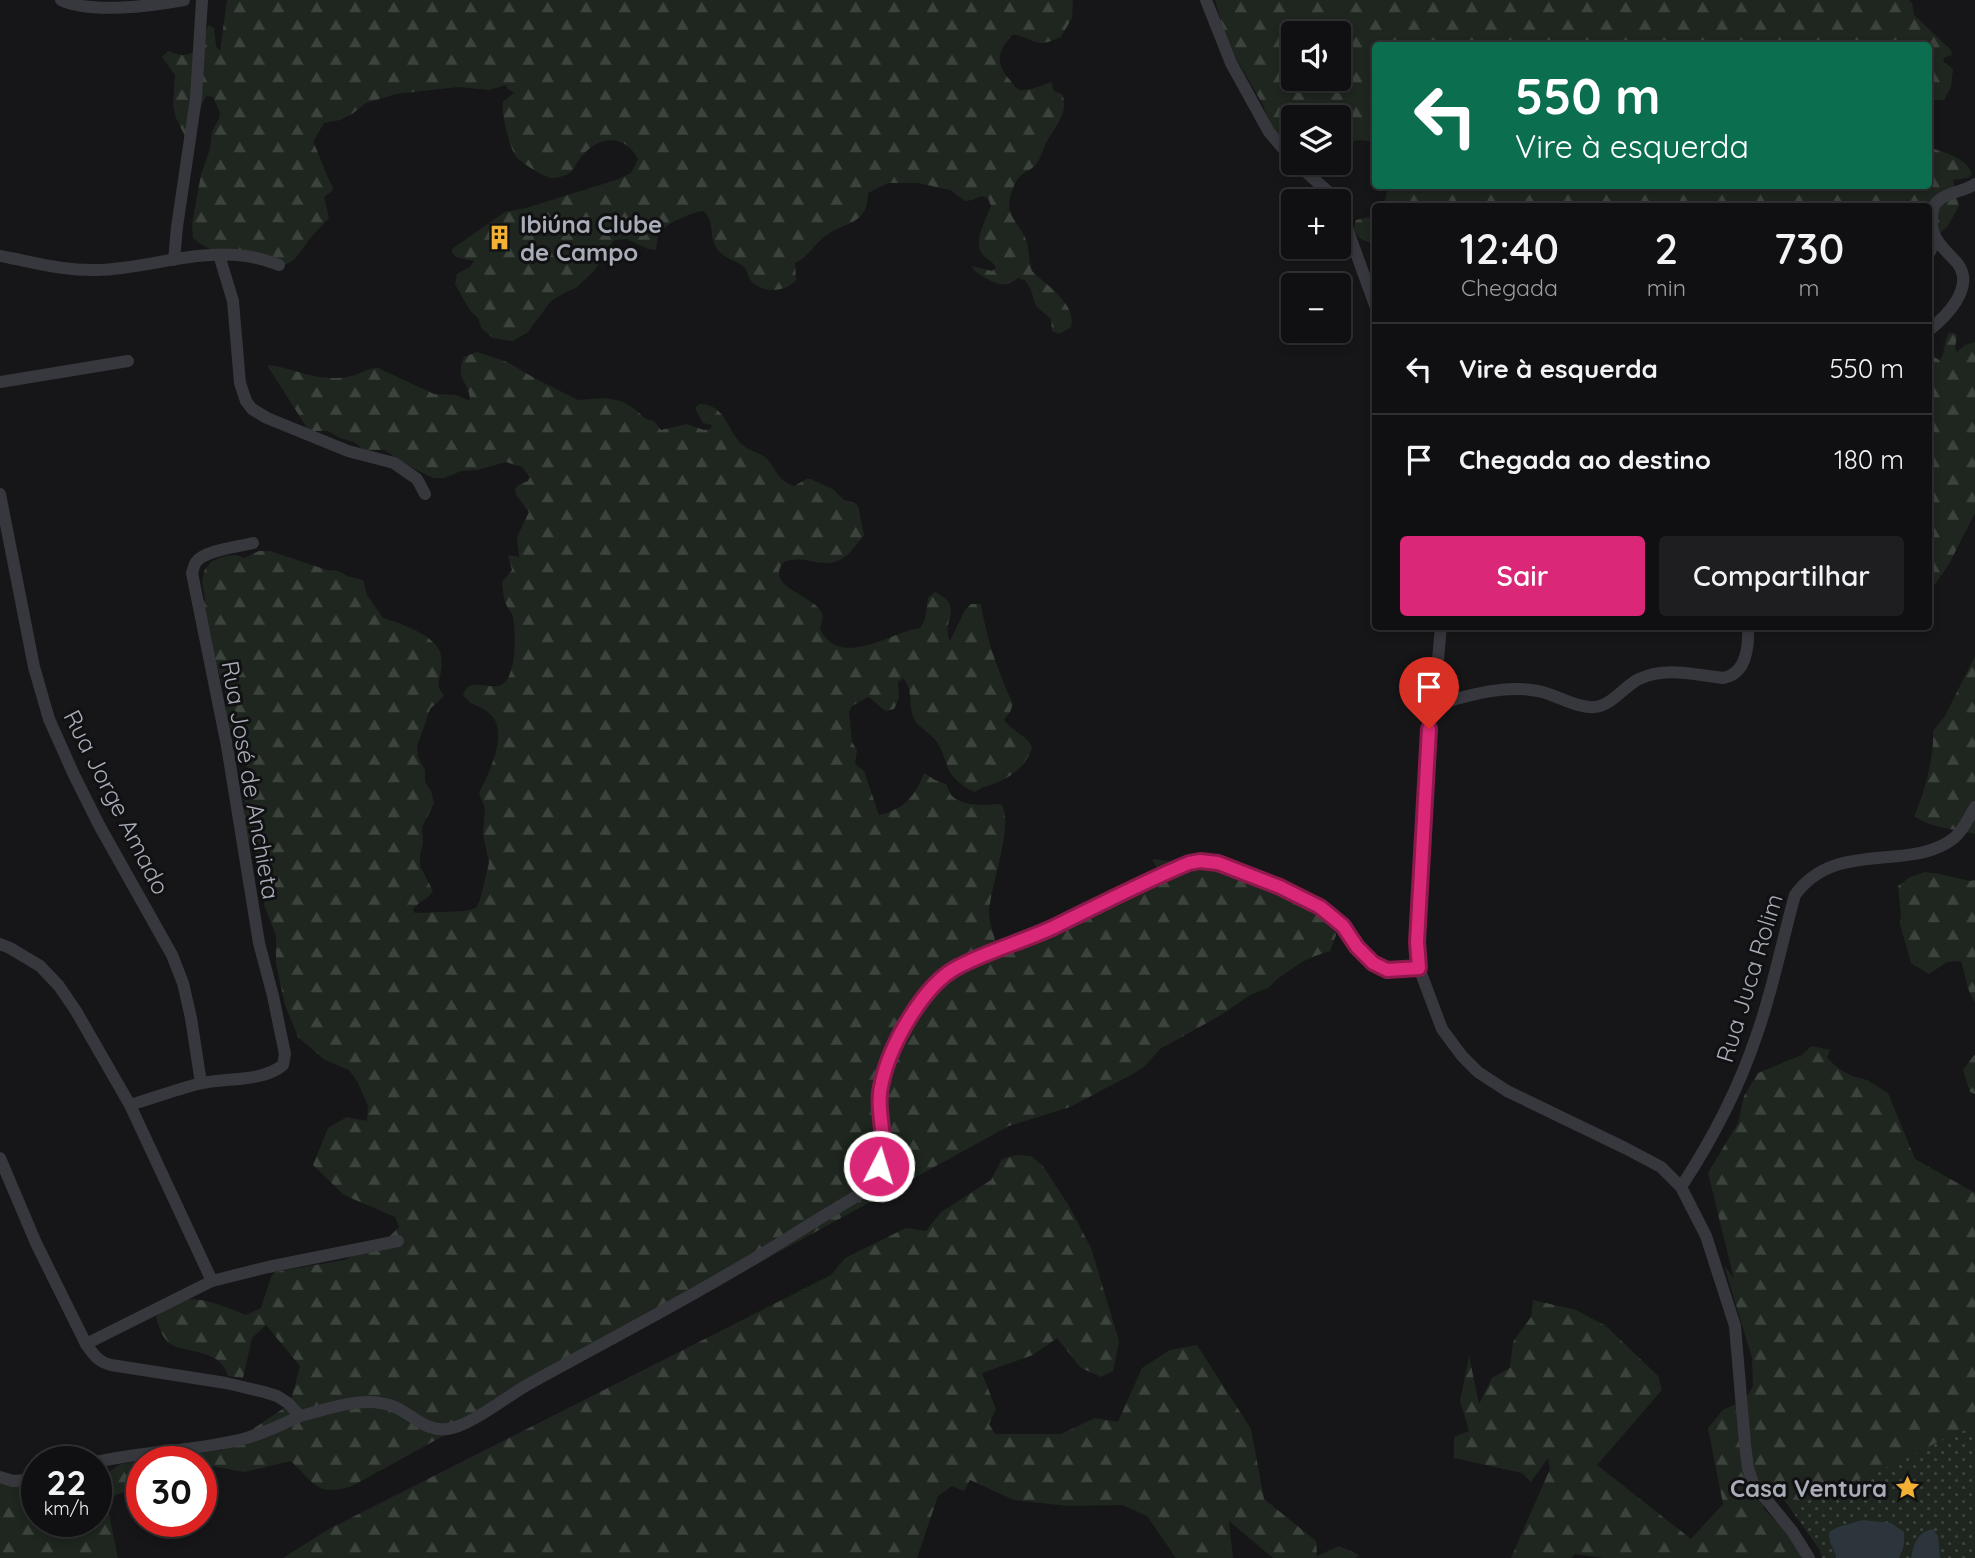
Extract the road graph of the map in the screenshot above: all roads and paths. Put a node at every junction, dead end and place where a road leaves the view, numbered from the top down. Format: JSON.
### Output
{"nodes":[{"id":1,"x":61,"y":0,"type":"edge"},
{"id":2,"x":184,"y":0,"type":"edge"},
{"id":3,"x":202,"y":0,"type":"edge"},
{"id":4,"x":1206,"y":0,"type":"edge"},
{"id":5,"x":1281,"y":145,"type":"edge"},
{"id":6,"x":1310,"y":175,"type":"edge"},
{"id":7,"x":1975,"y":184,"type":"edge"},
{"id":8,"x":1325,"y":189,"type":"edge"},
{"id":9,"x":1932,"y":212,"type":"edge"},
{"id":10,"x":1932,"y":229,"type":"edge"},
{"id":11,"x":1351,"y":239,"type":"edge"},
{"id":12,"x":1936,"y":240,"type":"junction"},
{"id":13,"x":1932,"y":248,"type":"edge"},
{"id":14,"x":219,"y":255,"type":"junction"},
{"id":15,"x":0,"y":256,"type":"edge"},
{"id":16,"x":174,"y":260,"type":"junction"},
{"id":17,"x":279,"y":265,"type":"dead end"},
{"id":18,"x":1372,"y":298,"type":"edge"},
{"id":19,"x":1932,"y":328,"type":"edge"},
{"id":20,"x":128,"y":361,"type":"dead end"},
{"id":21,"x":0,"y":382,"type":"edge"},
{"id":22,"x":0,"y":494,"type":"edge"},
{"id":23,"x":425,"y":495,"type":"dead end"},
{"id":24,"x":253,"y":544,"type":"dead end"},
{"id":25,"x":1441,"y":630,"type":"edge"},
{"id":26,"x":1748,"y":630,"type":"edge"},
{"id":27,"x":1434,"y":705,"type":"junction"},
{"id":28,"x":1975,"y":807,"type":"edge"},
{"id":29,"x":0,"y":944,"type":"edge"},
{"id":30,"x":1419,"y":968,"type":"junction"},
{"id":31,"x":201,"y":1083,"type":"junction"},
{"id":32,"x":130,"y":1105,"type":"junction"},
{"id":33,"x":0,"y":1158,"type":"edge"},
{"id":34,"x":1681,"y":1187,"type":"junction"},
{"id":35,"x":398,"y":1241,"type":"dead end"},
{"id":36,"x":212,"y":1282,"type":"junction"},
{"id":37,"x":86,"y":1344,"type":"junction"},
{"id":38,"x":300,"y":1416,"type":"junction"},
{"id":39,"x":112,"y":1459,"type":"edge"},
{"id":40,"x":0,"y":1477,"type":"edge"},
{"id":41,"x":21,"y":1480,"type":"edge"},
{"id":42,"x":1810,"y":1558,"type":"edge"}],
"edges":[{"from":1,"to":2,"type":"street"},
{"from":3,"to":16,"type":"street"},
{"from":4,"to":5,"type":"street"},
{"from":6,"to":8,"type":"street"},
{"from":7,"to":9,"type":"street"},
{"from":10,"to":12,"type":"street"},
{"from":11,"to":18,"type":"street"},
{"from":12,"to":13,"type":"street"},
{"from":12,"to":19,"type":"street"},
{"from":14,"to":16,"type":"street"},
{"from":14,"to":17,"type":"street"},
{"from":14,"to":23,"type":"street"},
{"from":15,"to":16,"type":"street"},
{"from":20,"to":21,"type":"street"},
{"from":22,"to":31,"type":"street","name":"Rua Jorge Amado"},
{"from":24,"to":31,"type":"street","name":"Rua José de Anchieta"},
{"from":25,"to":27,"type":"street"},
{"from":26,"to":27,"type":"street"},
{"from":27,"to":30,"type":"street"},
{"from":28,"to":34,"type":"street","name":"Rua Juca Rolim"},
{"from":29,"to":32,"type":"street"},
{"from":30,"to":34,"type":"street"},
{"from":30,"to":38,"type":"street"},
{"from":31,"to":32,"type":"street"},
{"from":32,"to":36,"type":"street"},
{"from":33,"to":37,"type":"street"},
{"from":34,"to":42,"type":"street"},
{"from":35,"to":36,"type":"street"},
{"from":36,"to":37,"type":"street"},
{"from":37,"to":38,"type":"street"},
{"from":38,"to":39,"type":"street"},
{"from":40,"to":41,"type":"street"}]}
